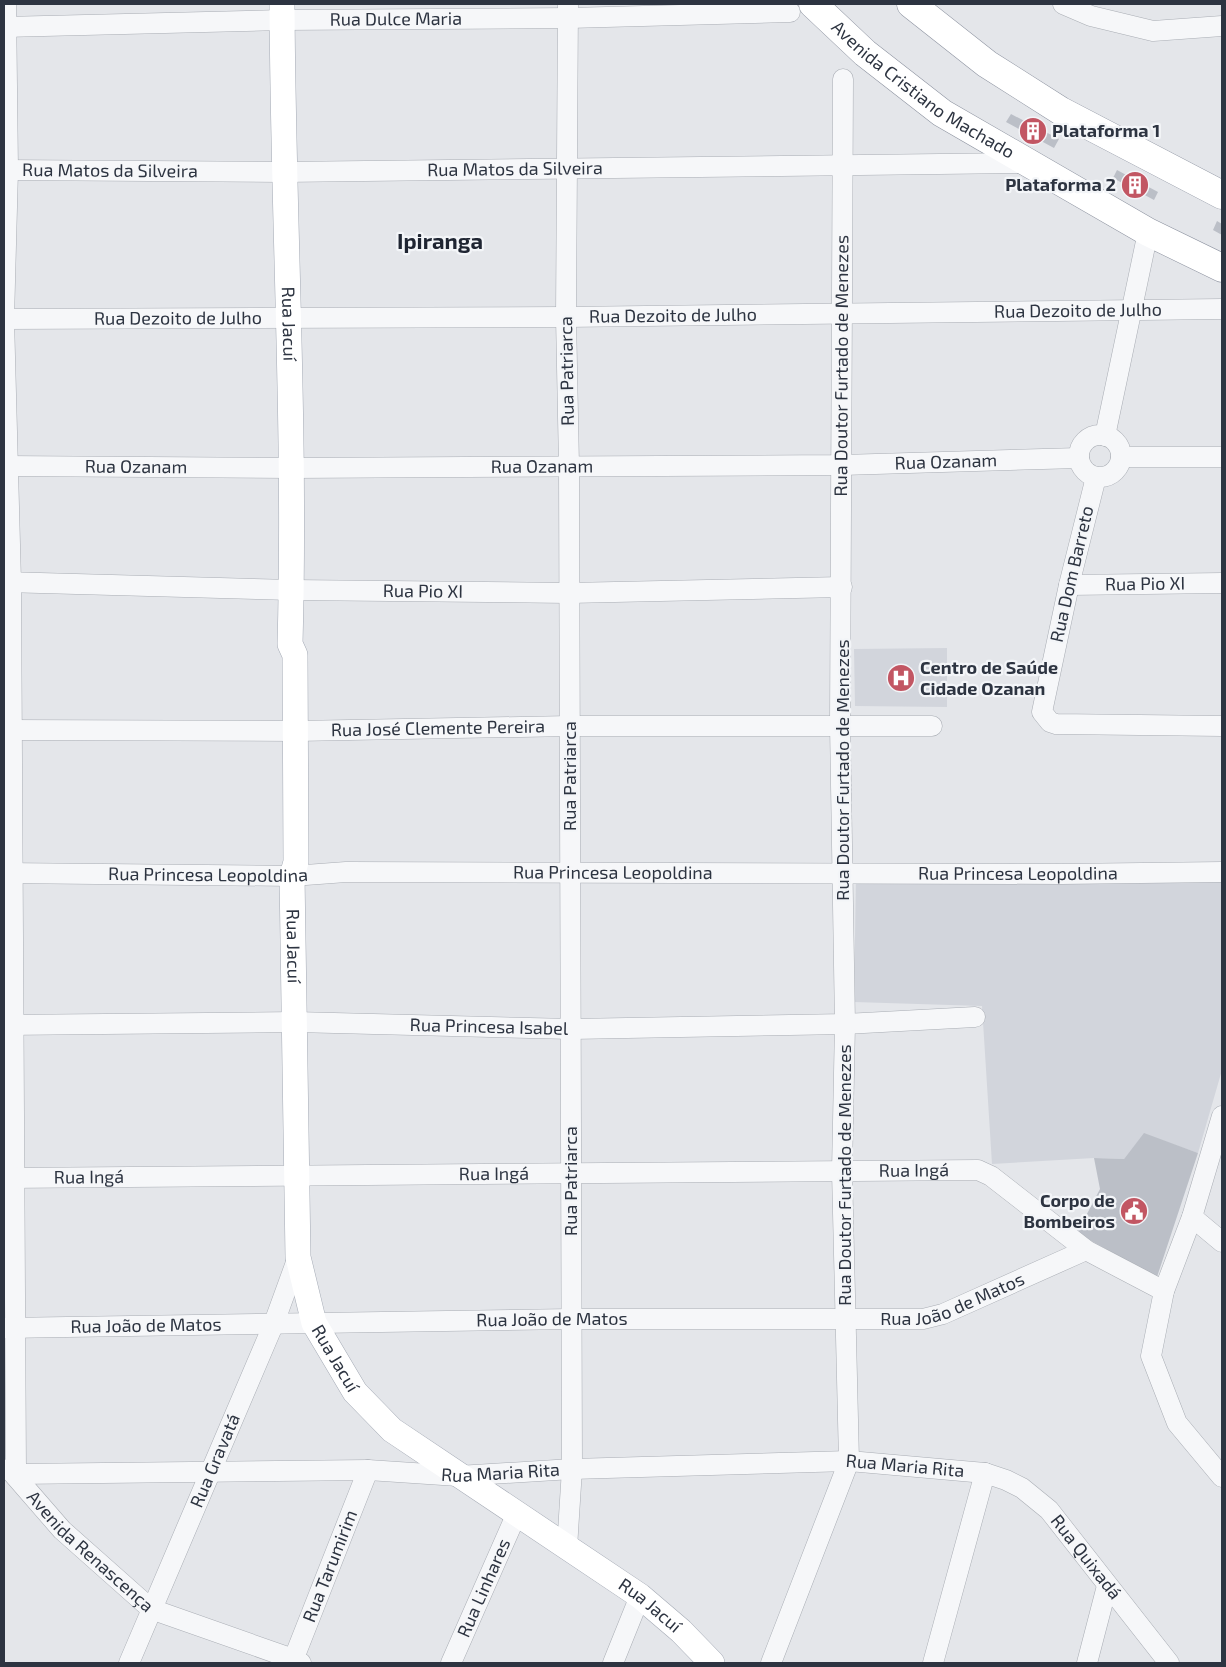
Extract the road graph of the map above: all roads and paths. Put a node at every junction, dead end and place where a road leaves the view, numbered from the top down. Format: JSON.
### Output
{"nodes":[{"id":1,"x":6,"y":4,"type":"edge"},
{"id":2,"x":911,"y":4,"type":"edge"},
{"id":3,"x":1063,"y":4,"type":"edge"},
{"id":4,"x":801,"y":8,"type":"edge"},
{"id":5,"x":569,"y":11,"type":"edge"},
{"id":6,"x":282,"y":12,"type":"edge"},
{"id":7,"x":1222,"y":26,"type":"edge"},
{"id":8,"x":5,"y":27,"type":"edge"},
{"id":9,"x":843,"y":80,"type":"dead end"},
{"id":10,"x":1026,"y":162,"type":"junction"},
{"id":11,"x":844,"y":166,"type":"junction"},
{"id":12,"x":567,"y":168,"type":"junction"},
{"id":13,"x":6,"y":170,"type":"edge"},
{"id":14,"x":283,"y":172,"type":"junction"},
{"id":15,"x":1222,"y":195,"type":"edge"},
{"id":16,"x":1148,"y":232,"type":"junction"},
{"id":17,"x":1222,"y":268,"type":"edge"},
{"id":18,"x":1222,"y":309,"type":"edge"},
{"id":19,"x":1132,"y":312,"type":"junction"},
{"id":20,"x":842,"y":314,"type":"junction"},
{"id":21,"x":566,"y":317,"type":"junction"},
{"id":22,"x":289,"y":318,"type":"junction"},
{"id":23,"x":4,"y":319,"type":"edge"},
{"id":24,"x":1105,"y":436,"type":"junction"},
{"id":25,"x":1222,"y":456,"type":"edge"},
{"id":26,"x":1120,"y":457,"type":"junction"},
{"id":27,"x":1079,"y":458,"type":"junction"},
{"id":28,"x":842,"y":465,"type":"junction"},
{"id":29,"x":6,"y":466,"type":"edge"},
{"id":30,"x":570,"y":466,"type":"junction"},
{"id":31,"x":292,"y":468,"type":"junction"},
{"id":32,"x":1096,"y":476,"type":"junction"},
{"id":33,"x":7,"y":582,"type":"edge"},
{"id":34,"x":1222,"y":583,"type":"edge"},
{"id":35,"x":1069,"y":585,"type":"junction"},
{"id":36,"x":842,"y":587,"type":"junction"},
{"id":37,"x":292,"y":590,"type":"junction"},
{"id":38,"x":569,"y":592,"type":"junction"},
{"id":39,"x":840,"y":725,"type":"junction"},
{"id":40,"x":570,"y":726,"type":"junction"},
{"id":41,"x":932,"y":726,"type":"dead end"},
{"id":42,"x":1222,"y":726,"type":"edge"},
{"id":43,"x":7,"y":730,"type":"edge"},
{"id":44,"x":289,"y":731,"type":"junction"},
{"id":45,"x":1222,"y":872,"type":"edge"},
{"id":46,"x":8,"y":873,"type":"edge"},
{"id":47,"x":844,"y":873,"type":"junction"},
{"id":48,"x":570,"y":874,"type":"junction"},
{"id":49,"x":292,"y":876,"type":"junction"},
{"id":50,"x":975,"y":1017,"type":"dead end"},
{"id":51,"x":294,"y":1022,"type":"junction"},
{"id":52,"x":844,"y":1024,"type":"junction"},
{"id":53,"x":8,"y":1025,"type":"edge"},
{"id":54,"x":572,"y":1029,"type":"junction"},
{"id":55,"x":1222,"y":1116,"type":"edge"},
{"id":56,"x":1215,"y":1167,"type":"edge"},
{"id":57,"x":842,"y":1171,"type":"junction"},
{"id":58,"x":296,"y":1174,"type":"junction"},
{"id":59,"x":571,"y":1174,"type":"junction"},
{"id":60,"x":9,"y":1178,"type":"edge"},
{"id":61,"x":1192,"y":1217,"type":"junction"},
{"id":62,"x":1222,"y":1242,"type":"edge"},
{"id":63,"x":1086,"y":1250,"type":"junction"},
{"id":64,"x":298,"y":1258,"type":"junction"},
{"id":65,"x":1164,"y":1291,"type":"junction"},
{"id":66,"x":571,"y":1319,"type":"junction"},
{"id":67,"x":846,"y":1319,"type":"junction"},
{"id":68,"x":274,"y":1323,"type":"junction"},
{"id":69,"x":314,"y":1323,"type":"junction"},
{"id":70,"x":10,"y":1328,"type":"edge"},
{"id":71,"x":849,"y":1461,"type":"junction"},
{"id":72,"x":572,"y":1469,"type":"junction"},
{"id":73,"x":10,"y":1470,"type":"edge"},
{"id":74,"x":368,"y":1470,"type":"junction"},
{"id":75,"x":209,"y":1473,"type":"junction"},
{"id":76,"x":985,"y":1473,"type":"junction"},
{"id":77,"x":458,"y":1476,"type":"junction"},
{"id":78,"x":1222,"y":1477,"type":"edge"},
{"id":79,"x":518,"y":1513,"type":"junction"},
{"id":80,"x":567,"y":1548,"type":"junction"},
{"id":81,"x":1107,"y":1586,"type":"junction"},
{"id":82,"x":640,"y":1596,"type":"junction"},
{"id":83,"x":151,"y":1609,"type":"junction"},
{"id":84,"x":295,"y":1662,"type":"edge"},
{"id":85,"x":129,"y":1663,"type":"edge"},
{"id":86,"x":450,"y":1663,"type":"edge"},
{"id":87,"x":613,"y":1663,"type":"edge"},
{"id":88,"x":712,"y":1663,"type":"edge"},
{"id":89,"x":772,"y":1663,"type":"edge"},
{"id":90,"x":933,"y":1663,"type":"edge"},
{"id":91,"x":1087,"y":1663,"type":"edge"},
{"id":92,"x":1169,"y":1663,"type":"edge"}],
"edges":[{"from":1,"to":8,"type":"street"},
{"from":2,"to":15,"type":"highway"},
{"from":3,"to":7,"type":"street"},
{"from":4,"to":5,"type":"street","name":"Rua Dulce Maria"},
{"from":4,"to":10,"type":"highway","name":"Avenida Cristiano Machado"},
{"from":5,"to":6,"type":"street","name":"Rua Dulce Maria"},
{"from":5,"to":12,"type":"street","name":"Rua Patriarca"},
{"from":6,"to":8,"type":"street","name":"Rua Dulce Maria"},
{"from":6,"to":14,"type":"main road","name":"Rua Jacuí"},
{"from":8,"to":13,"type":"street"},
{"from":9,"to":11,"type":"street","name":"Rua Doutor Furtado de Menezes"},
{"from":10,"to":11,"type":"street","name":"Rua Matos da Silveira"},
{"from":10,"to":16,"type":"highway","name":"Avenida Cristiano Machado"},
{"from":11,"to":12,"type":"street","name":"Rua Matos da Silveira"},
{"from":11,"to":20,"type":"street","name":"Rua Doutor Furtado de Menezes"},
{"from":12,"to":14,"type":"street","name":"Rua Matos da Silveira"},
{"from":12,"to":21,"type":"street","name":"Rua Patriarca"},
{"from":13,"to":14,"type":"street","name":"Rua Matos da Silveira"},
{"from":13,"to":23,"type":"street"},
{"from":14,"to":22,"type":"main road","name":"Rua Jacuí"},
{"from":16,"to":17,"type":"highway","name":"Avenida Cristiano Machado"},
{"from":16,"to":19,"type":"street"},
{"from":18,"to":19,"type":"street","name":"Rua Dezoito de Julho"},
{"from":19,"to":20,"type":"street","name":"Rua Dezoito de Julho"},
{"from":19,"to":24,"type":"street"},
{"from":20,"to":21,"type":"street","name":"Rua Dezoito de Julho"},
{"from":20,"to":28,"type":"street","name":"Rua Doutor Furtado de Menezes"},
{"from":21,"to":22,"type":"street","name":"Rua Dezoito de Julho"},
{"from":21,"to":30,"type":"street","name":"Rua Patriarca"},
{"from":22,"to":23,"type":"street","name":"Rua Dezoito de Julho"},
{"from":22,"to":31,"type":"main road","name":"Rua Jacuí"},
{"from":23,"to":29,"type":"street"},
{"from":24,"to":26,"type":"street"},
{"from":24,"to":27,"type":"street"},
{"from":25,"to":26,"type":"street"},
{"from":26,"to":32,"type":"street"},
{"from":27,"to":28,"type":"street","name":"Rua Ozanam"},
{"from":27,"to":32,"type":"street"},
{"from":28,"to":30,"type":"street","name":"Rua Ozanam"},
{"from":28,"to":36,"type":"street","name":"Rua Doutor Furtado de Menezes"},
{"from":29,"to":31,"type":"street","name":"Rua Ozanam"},
{"from":29,"to":33,"type":"street"},
{"from":30,"to":31,"type":"street","name":"Rua Ozanam"},
{"from":30,"to":38,"type":"street","name":"Rua Patriarca"},
{"from":31,"to":37,"type":"main road","name":"Rua Jacuí"},
{"from":32,"to":35,"type":"street","name":"Rua Dom Barreto"},
{"from":33,"to":37,"type":"street","name":"Rua Pio XI"},
{"from":33,"to":43,"type":"street"},
{"from":34,"to":35,"type":"street","name":"Rua Pio XI"},
{"from":35,"to":42,"type":"street","name":"Rua Dom Barreto"},
{"from":36,"to":38,"type":"street","name":"Rua Pio XI"},
{"from":36,"to":39,"type":"street","name":"Rua Doutor Furtado de Menezes"},
{"from":37,"to":38,"type":"street","name":"Rua Pio XI"},
{"from":37,"to":44,"type":"main road","name":"Rua Jacuí"},
{"from":38,"to":40,"type":"street","name":"Rua Patriarca"},
{"from":39,"to":40,"type":"street","name":"Rua José Clemente Pereira"},
{"from":39,"to":41,"type":"street","name":"Rua José Clemente Pereira"},
{"from":39,"to":47,"type":"street","name":"Rua Doutor Furtado de Menezes"},
{"from":40,"to":44,"type":"street","name":"Rua José Clemente Pereira"},
{"from":40,"to":48,"type":"street","name":"Rua Patriarca"},
{"from":43,"to":44,"type":"street","name":"Rua José Clemente Pereira"},
{"from":43,"to":46,"type":"street"},
{"from":44,"to":49,"type":"main road","name":"Rua Jacuí"},
{"from":45,"to":47,"type":"street","name":"Rua Princesa Leopoldina"},
{"from":46,"to":49,"type":"street","name":"Rua Princesa Leopoldina"},
{"from":46,"to":53,"type":"street"},
{"from":47,"to":48,"type":"street","name":"Rua Princesa Leopoldina"},
{"from":47,"to":52,"type":"street","name":"Rua Doutor Furtado de Menezes"},
{"from":48,"to":49,"type":"street","name":"Rua Princesa Leopoldina"},
{"from":48,"to":54,"type":"street","name":"Rua Patriarca"},
{"from":49,"to":51,"type":"main road","name":"Rua Jacuí"},
{"from":50,"to":52,"type":"street","name":"Rua Princesa Isabel"},
{"from":51,"to":53,"type":"street","name":"Rua Princesa Isabel"},
{"from":51,"to":54,"type":"street","name":"Rua Princesa Isabel"},
{"from":51,"to":58,"type":"main road","name":"Rua Jacuí"},
{"from":52,"to":54,"type":"street","name":"Rua Princesa Isabel"},
{"from":52,"to":57,"type":"street","name":"Rua Doutor Furtado de Menezes"},
{"from":53,"to":60,"type":"street"},
{"from":54,"to":59,"type":"street","name":"Rua Patriarca"},
{"from":55,"to":56,"type":"street"},
{"from":56,"to":61,"type":"street"},
{"from":57,"to":59,"type":"street","name":"Rua Ingá"},
{"from":57,"to":63,"type":"street","name":"Rua Ingá"},
{"from":57,"to":67,"type":"street","name":"Rua Doutor Furtado de Menezes"},
{"from":58,"to":59,"type":"street","name":"Rua Ingá"},
{"from":58,"to":60,"type":"street","name":"Rua Ingá"},
{"from":58,"to":64,"type":"main road","name":"Rua Jacuí"},
{"from":59,"to":66,"type":"street","name":"Rua Patriarca"},
{"from":60,"to":70,"type":"street"},
{"from":61,"to":62,"type":"street"},
{"from":61,"to":65,"type":"street"},
{"from":63,"to":65,"type":"street"},
{"from":63,"to":67,"type":"street","name":"Rua João de Matos"},
{"from":64,"to":68,"type":"street","name":"Rua Gravatá"},
{"from":64,"to":69,"type":"main road","name":"Rua Jacuí"},
{"from":65,"to":78,"type":"street"},
{"from":66,"to":67,"type":"street","name":"Rua João de Matos"},
{"from":66,"to":69,"type":"street","name":"Rua João de Matos"},
{"from":66,"to":72,"type":"street","name":"Rua Patriarca"},
{"from":67,"to":71,"type":"street","name":"Rua Doutor Furtado de Menezes"},
{"from":68,"to":69,"type":"street","name":"Rua João de Matos"},
{"from":68,"to":70,"type":"street","name":"Rua João de Matos"},
{"from":68,"to":75,"type":"street","name":"Rua Gravatá"},
{"from":69,"to":77,"type":"main road","name":"Rua Jacuí"},
{"from":70,"to":73,"type":"street"},
{"from":71,"to":72,"type":"street","name":"Rua Maria Rita"},
{"from":71,"to":76,"type":"street","name":"Rua Maria Rita"},
{"from":71,"to":89,"type":"street"},
{"from":72,"to":77,"type":"street","name":"Rua Maria Rita"},
{"from":72,"to":80,"type":"street","name":"Rua Patriarca"},
{"from":73,"to":75,"type":"street","name":"Rua Maria Rita"},
{"from":73,"to":83,"type":"street","name":"Avenida Renascença"},
{"from":74,"to":75,"type":"street","name":"Rua Maria Rita"},
{"from":74,"to":77,"type":"street","name":"Rua Maria Rita"},
{"from":74,"to":84,"type":"street","name":"Rua Tarumirim"},
{"from":75,"to":83,"type":"street","name":"Rua Gravatá"},
{"from":76,"to":81,"type":"street","name":"Rua Quixadá"},
{"from":76,"to":90,"type":"street"},
{"from":77,"to":79,"type":"main road","name":"Rua Jacuí"},
{"from":79,"to":80,"type":"main road","name":"Rua Jacuí"},
{"from":79,"to":86,"type":"street","name":"Rua Linhares"},
{"from":80,"to":82,"type":"main road","name":"Rua Jacuí"},
{"from":81,"to":91,"type":"street"},
{"from":81,"to":92,"type":"street","name":"Rua Quixadá"},
{"from":82,"to":87,"type":"street"},
{"from":82,"to":88,"type":"main road","name":"Rua Jacuí"},
{"from":83,"to":84,"type":"street","name":"Avenida Renascença"},
{"from":83,"to":85,"type":"street","name":"Rua Gravatá"}]}
